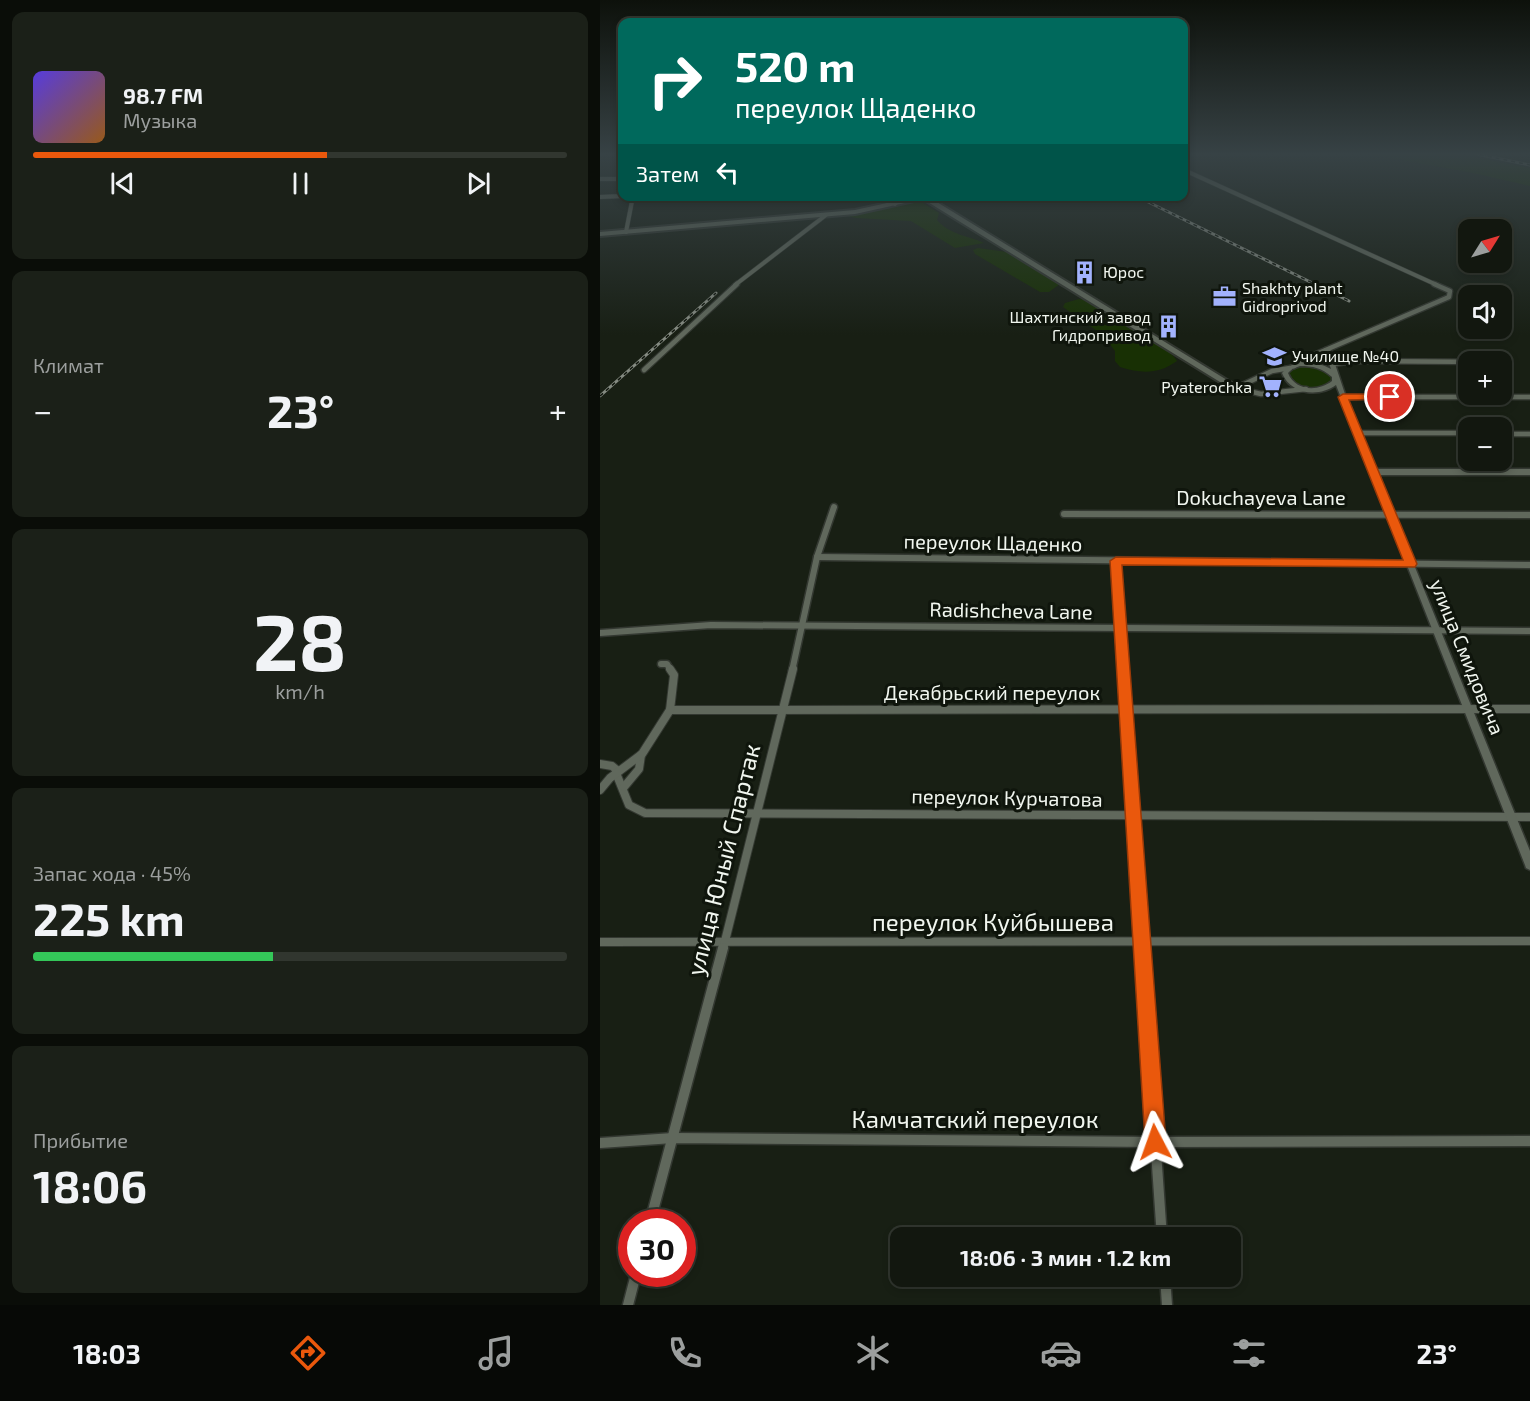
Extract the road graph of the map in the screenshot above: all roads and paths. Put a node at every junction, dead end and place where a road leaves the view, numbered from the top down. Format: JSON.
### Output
{"nodes":[{"id":1,"x":630,"y":214,"type":"edge"},
{"id":2,"x":832,"y":214,"type":"edge"},
{"id":3,"x":953,"y":214,"type":"edge"},
{"id":4,"x":1281,"y":214,"type":"edge"},
{"id":5,"x":825,"y":215,"type":"junction"},
{"id":6,"x":626,"y":232,"type":"junction"},
{"id":7,"x":600,"y":234,"type":"edge"},
{"id":8,"x":1328,"y":352,"type":"junction"},
{"id":9,"x":1458,"y":361,"type":"edge"},
{"id":10,"x":1332,"y":364,"type":"junction"},
{"id":11,"x":1292,"y":367,"type":"junction"},
{"id":12,"x":645,"y":370,"type":"dead end"},
{"id":13,"x":1335,"y":376,"type":"junction"},
{"id":14,"x":1236,"y":388,"type":"junction"},
{"id":15,"x":1306,"y":389,"type":"junction"},
{"id":16,"x":1319,"y":390,"type":"junction"},
{"id":17,"x":1343,"y":397,"type":"junction"},
{"id":18,"x":1530,"y":397,"type":"edge"},
{"id":19,"x":1358,"y":433,"type":"junction"},
{"id":20,"x":1458,"y":433,"type":"edge"},
{"id":21,"x":1512,"y":434,"type":"edge"},
{"id":22,"x":1530,"y":434,"type":"edge"},
{"id":23,"x":1373,"y":472,"type":"junction"},
{"id":24,"x":1530,"y":472,"type":"edge"},
{"id":25,"x":834,"y":507,"type":"dead end"},
{"id":26,"x":1064,"y":514,"type":"dead end"},
{"id":27,"x":1390,"y":514,"type":"junction"},
{"id":28,"x":1530,"y":515,"type":"edge"},
{"id":29,"x":817,"y":557,"type":"junction"},
{"id":30,"x":1116,"y":561,"type":"junction"},
{"id":31,"x":1411,"y":564,"type":"junction"},
{"id":32,"x":1530,"y":565,"type":"edge"},
{"id":33,"x":803,"y":624,"type":"junction"},
{"id":34,"x":1121,"y":629,"type":"junction"},
{"id":35,"x":1437,"y":630,"type":"junction"},
{"id":36,"x":1530,"y":631,"type":"edge"},
{"id":37,"x":600,"y":633,"type":"edge"},
{"id":38,"x":661,"y":664,"type":"dead end"},
{"id":39,"x":784,"y":708,"type":"junction"},
{"id":40,"x":1469,"y":709,"type":"junction"},
{"id":41,"x":1530,"y":709,"type":"edge"},
{"id":42,"x":670,"y":710,"type":"junction"},
{"id":43,"x":1126,"y":710,"type":"junction"},
{"id":44,"x":641,"y":755,"type":"junction"},
{"id":45,"x":600,"y":764,"type":"edge"},
{"id":46,"x":617,"y":772,"type":"junction"},
{"id":47,"x":624,"y":787,"type":"junction"},
{"id":48,"x":600,"y":790,"type":"edge"},
{"id":49,"x":758,"y":812,"type":"junction"},
{"id":50,"x":1133,"y":816,"type":"junction"},
{"id":51,"x":1512,"y":817,"type":"junction"},
{"id":52,"x":1530,"y":817,"type":"edge"},
{"id":53,"x":1530,"y":865,"type":"edge"},
{"id":54,"x":1530,"y":941,"type":"edge"},
{"id":55,"x":600,"y":942,"type":"edge"},
{"id":56,"x":724,"y":943,"type":"junction"},
{"id":57,"x":1142,"y":943,"type":"junction"},
{"id":58,"x":673,"y":1138,"type":"junction"},
{"id":59,"x":1530,"y":1141,"type":"edge"},
{"id":60,"x":1155,"y":1142,"type":"junction"},
{"id":61,"x":600,"y":1143,"type":"edge"},
{"id":62,"x":654,"y":1209,"type":"edge"},
{"id":63,"x":1161,"y":1227,"type":"edge"},
{"id":64,"x":633,"y":1287,"type":"edge"},
{"id":65,"x":1166,"y":1287,"type":"edge"},
{"id":66,"x":628,"y":1305,"type":"edge"},
{"id":67,"x":1167,"y":1305,"type":"edge"}],
"edges":[{"from":1,"to":6,"type":"street"},
{"from":2,"to":5,"type":"main road"},
{"from":3,"to":14,"type":"main road"},
{"from":4,"to":8,"type":"street"},
{"from":5,"to":6,"type":"main road"},
{"from":5,"to":12,"type":"street"},
{"from":6,"to":7,"type":"main road"},
{"from":8,"to":10,"type":"street","name":"улица Смидовича"},
{"from":8,"to":11,"type":"street"},
{"from":9,"to":10,"type":"street"},
{"from":10,"to":13,"type":"street","name":"улица Смидовича"},
{"from":11,"to":13,"type":"street"},
{"from":11,"to":14,"type":"street"},
{"from":11,"to":15,"type":"street"},
{"from":13,"to":16,"type":"street"},
{"from":13,"to":17,"type":"street","name":"улица Смидовича"},
{"from":14,"to":15,"type":"street"},
{"from":15,"to":16,"type":"street"},
{"from":16,"to":17,"type":"street"},
{"from":17,"to":18,"type":"street"},
{"from":17,"to":19,"type":"street","name":"улица Смидовича"},
{"from":19,"to":20,"type":"street"},
{"from":19,"to":23,"type":"street","name":"улица Смидовича"},
{"from":21,"to":22,"type":"street"},
{"from":23,"to":24,"type":"street"},
{"from":23,"to":27,"type":"street","name":"улица Смидовича"},
{"from":25,"to":29,"type":"street","name":"улица Юный Спартак"},
{"from":26,"to":27,"type":"street","name":"Dokuchayeva Lane"},
{"from":27,"to":28,"type":"street","name":"Dokuchayeva Lane"},
{"from":27,"to":31,"type":"street","name":"улица Смидовича"},
{"from":29,"to":30,"type":"street","name":"переулок Щаденко"},
{"from":29,"to":33,"type":"street","name":"улица Юный Спартак"},
{"from":30,"to":31,"type":"street","name":"переулок Щаденко"},
{"from":30,"to":34,"type":"street"},
{"from":31,"to":32,"type":"street","name":"переулок Щаденко"},
{"from":31,"to":35,"type":"street","name":"улица Смидовича"},
{"from":33,"to":34,"type":"street","name":"Radishcheva Lane"},
{"from":33,"to":37,"type":"street","name":"Radishcheva Lane"},
{"from":33,"to":39,"type":"street","name":"улица Юный Спартак"},
{"from":34,"to":35,"type":"street","name":"Radishcheva Lane"},
{"from":34,"to":43,"type":"street"},
{"from":35,"to":36,"type":"street","name":"Radishcheva Lane"},
{"from":35,"to":40,"type":"street","name":"улица Смидовича"},
{"from":38,"to":42,"type":"street"},
{"from":39,"to":42,"type":"street","name":"Декабрьский переулок"},
{"from":39,"to":43,"type":"street","name":"Декабрьский переулок"},
{"from":39,"to":49,"type":"street","name":"улица Юный Спартак"},
{"from":40,"to":41,"type":"street","name":"Декабрьский переулок"},
{"from":40,"to":43,"type":"street","name":"Декабрьский переулок"},
{"from":40,"to":51,"type":"street","name":"улица Смидовича"},
{"from":42,"to":44,"type":"street"},
{"from":43,"to":50,"type":"street"},
{"from":44,"to":46,"type":"street"},
{"from":44,"to":47,"type":"street"},
{"from":45,"to":46,"type":"street"},
{"from":46,"to":47,"type":"street","name":"переулок Курчатова"},
{"from":46,"to":48,"type":"street"},
{"from":47,"to":49,"type":"street","name":"переулок Курчатова"},
{"from":49,"to":50,"type":"street","name":"переулок Курчатова"},
{"from":49,"to":56,"type":"street","name":"улица Юный Спартак"},
{"from":50,"to":51,"type":"street","name":"переулок Курчатова"},
{"from":50,"to":57,"type":"street"},
{"from":51,"to":52,"type":"street","name":"переулок Курчатова"},
{"from":51,"to":53,"type":"street","name":"улица Смидовича"},
{"from":54,"to":57,"type":"street","name":"переулок Куйбышева"},
{"from":55,"to":56,"type":"street","name":"переулок Куйбышева"},
{"from":56,"to":57,"type":"street","name":"переулок Куйбышева"},
{"from":56,"to":58,"type":"street","name":"улица Юный Спартак"},
{"from":57,"to":60,"type":"street"},
{"from":58,"to":60,"type":"street","name":"Камчатский переулок"},
{"from":58,"to":61,"type":"street","name":"Камчатский переулок"},
{"from":58,"to":62,"type":"street","name":"улица Юный Спартак"},
{"from":59,"to":60,"type":"street","name":"Камчатский переулок"},
{"from":60,"to":63,"type":"street"},
{"from":64,"to":66,"type":"street"},
{"from":65,"to":67,"type":"street"}]}
